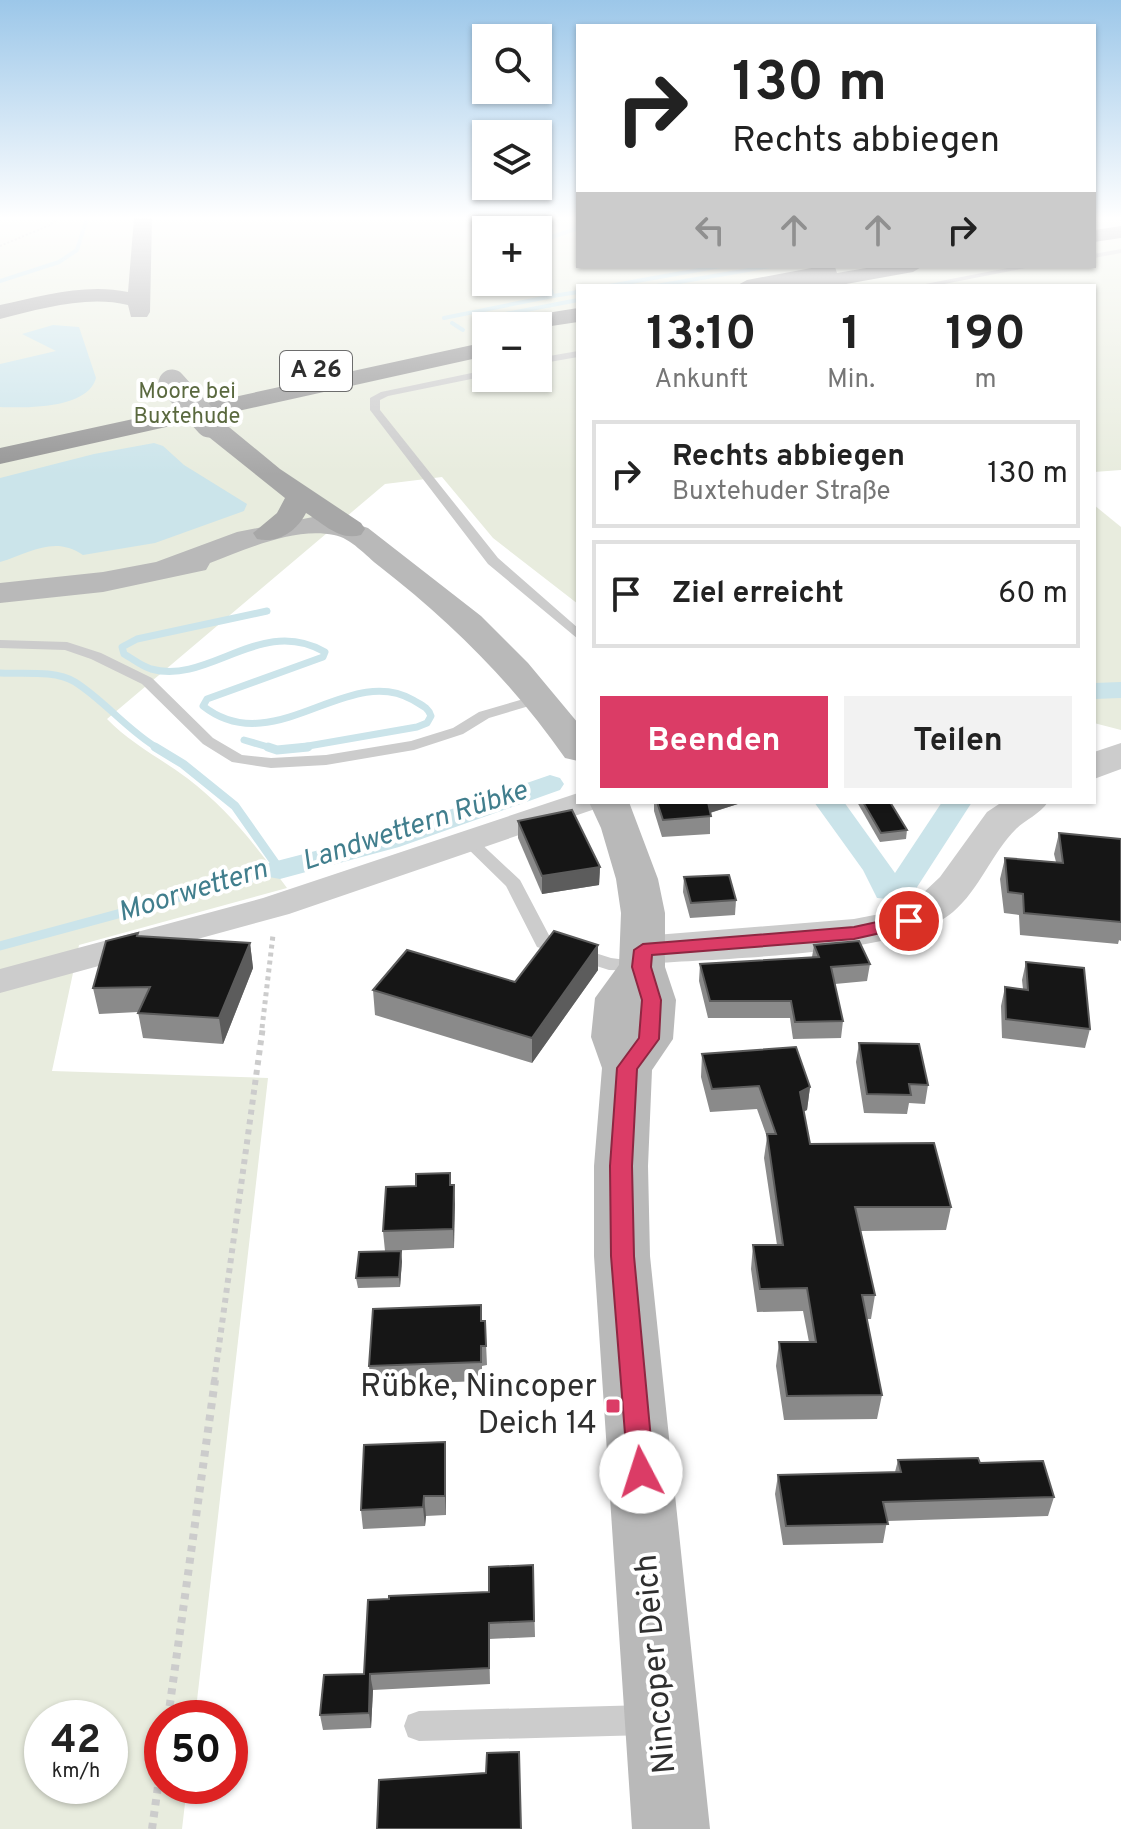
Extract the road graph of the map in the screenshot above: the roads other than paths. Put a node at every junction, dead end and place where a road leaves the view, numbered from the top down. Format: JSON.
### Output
{"nodes":[{"id":1,"x":51,"y":303,"type":"edge"},
{"id":2,"x":52,"y":303,"type":"edge"},
{"id":3,"x":0,"y":312,"type":"edge"},
{"id":4,"x":576,"y":316,"type":"edge"},
{"id":5,"x":576,"y":316,"type":"edge"},
{"id":6,"x":552,"y":320,"type":"edge"},
{"id":7,"x":552,"y":322,"type":"edge"},
{"id":8,"x":576,"y":329,"type":"edge"},
{"id":9,"x":552,"y":335,"type":"edge"},
{"id":10,"x":472,"y":344,"type":"edge"},
{"id":11,"x":472,"y":344,"type":"edge"},
{"id":12,"x":472,"y":345,"type":"edge"},
{"id":13,"x":472,"y":347,"type":"edge"},
{"id":14,"x":576,"y":354,"type":"edge"},
{"id":15,"x":552,"y":359,"type":"edge"},
{"id":16,"x":172,"y":383,"type":"dead end"},
{"id":17,"x":59,"y":419,"type":"dead end"},
{"id":18,"x":0,"y":440,"type":"edge"},
{"id":19,"x":0,"y":456,"type":"edge"},
{"id":20,"x":300,"y":496,"type":"junction"},
{"id":21,"x":350,"y":529,"type":"junction"},
{"id":22,"x":268,"y":533,"type":"junction"},
{"id":23,"x":165,"y":569,"type":"junction"},
{"id":24,"x":0,"y":593,"type":"edge"},
{"id":25,"x":576,"y":633,"type":"edge"},
{"id":26,"x":0,"y":644,"type":"edge"},
{"id":27,"x":558,"y":710,"type":"edge"},
{"id":28,"x":576,"y":746,"type":"edge"},
{"id":29,"x":1121,"y":754,"type":"edge"},
{"id":30,"x":1096,"y":766,"type":"edge"},
{"id":31,"x":577,"y":804,"type":"edge"},
{"id":32,"x":610,"y":804,"type":"edge"},
{"id":33,"x":1025,"y":804,"type":"edge"},
{"id":34,"x":469,"y":842,"type":"junction"},
{"id":35,"x":642,"y":958,"type":"junction"},
{"id":36,"x":0,"y":981,"type":"edge"},
{"id":37,"x":662,"y":1720,"type":"junction"},
{"id":38,"x":419,"y":1726,"type":"dead end"},
{"id":39,"x":671,"y":1829,"type":"edge"}],
"edges":[{"from":1,"to":3,"type":"main road"},
{"from":2,"to":3,"type":"main road"},
{"from":4,"to":6,"type":"highway"},
{"from":5,"to":7,"type":"highway"},
{"from":8,"to":9,"type":"highway"},
{"from":10,"to":17,"type":"highway"},
{"from":11,"to":18,"type":"highway","number":"A 26"},
{"from":12,"to":19,"type":"highway","number":"A 26"},
{"from":13,"to":25,"type":"lane"},
{"from":14,"to":15,"type":"lane"},
{"from":16,"to":20,"type":"main road","bridge":true},
{"from":20,"to":21,"type":"main road"},
{"from":20,"to":22,"type":"main road"},
{"from":21,"to":22,"type":"main road"},
{"from":21,"to":23,"type":"main road"},
{"from":21,"to":27,"type":"main road"},
{"from":22,"to":23,"type":"main road"},
{"from":23,"to":24,"type":"main road"},
{"from":26,"to":27,"type":"lane"},
{"from":27,"to":28,"type":"main road"},
{"from":29,"to":30,"type":"street"},
{"from":31,"to":34,"type":"street"},
{"from":32,"to":35,"type":"main road","name":"Nincoper Deich"},
{"from":33,"to":35,"type":"street"},
{"from":34,"to":35,"type":"lane"},
{"from":34,"to":36,"type":"street"},
{"from":35,"to":37,"type":"main road","name":"Nincoper Deich"},
{"from":37,"to":38,"type":"lane"},
{"from":37,"to":39,"type":"main road","name":"Nincoper Deich"}]}
